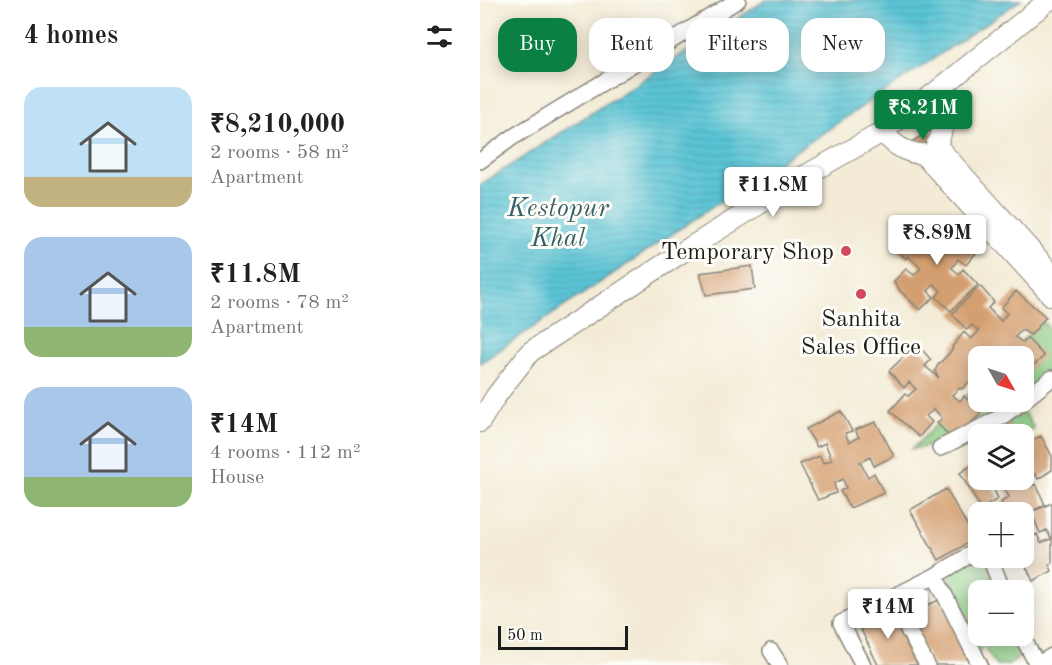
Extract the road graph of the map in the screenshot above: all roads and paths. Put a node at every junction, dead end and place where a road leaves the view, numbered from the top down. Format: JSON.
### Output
{"nodes":[{"id":1,"x":738,"y":0,"type":"edge"},
{"id":2,"x":1049,"y":0,"type":"edge"},
{"id":3,"x":932,"y":95,"type":"junction"},
{"id":4,"x":882,"y":132,"type":"junction"},
{"id":5,"x":480,"y":161,"type":"edge"},
{"id":6,"x":1052,"y":274,"type":"edge"},
{"id":7,"x":1052,"y":296,"type":"edge"},
{"id":8,"x":1052,"y":378,"type":"edge"},
{"id":9,"x":1034,"y":392,"type":"edge"},
{"id":10,"x":1008,"y":412,"type":"edge"},
{"id":11,"x":480,"y":422,"type":"edge"},
{"id":12,"x":940,"y":447,"type":"dead end"},
{"id":13,"x":968,"y":556,"type":"edge"},
{"id":14,"x":935,"y":576,"type":"junction"},
{"id":15,"x":891,"y":598,"type":"junction"},
{"id":16,"x":1027,"y":646,"type":"edge"},
{"id":17,"x":771,"y":651,"type":"dead end"},
{"id":18,"x":1052,"y":656,"type":"edge"},
{"id":19,"x":780,"y":665,"type":"edge"},
{"id":20,"x":863,"y":665,"type":"edge"},
{"id":21,"x":927,"y":665,"type":"edge"},
{"id":22,"x":980,"y":665,"type":"edge"},
{"id":23,"x":1036,"y":665,"type":"edge"}],
"edges":[{"from":1,"to":5,"type":"street"},
{"from":2,"to":3,"type":"street"},
{"from":3,"to":4,"type":"street"},
{"from":3,"to":6,"type":"street"},
{"from":4,"to":7,"type":"street"},
{"from":4,"to":11,"type":"street"},
{"from":8,"to":9,"type":"street"},
{"from":10,"to":12,"type":"street"},
{"from":13,"to":14,"type":"street"},
{"from":14,"to":15,"type":"street"},
{"from":14,"to":22,"type":"street"},
{"from":15,"to":20,"type":"street"},
{"from":15,"to":21,"type":"street"},
{"from":16,"to":23,"type":"street"},
{"from":17,"to":19,"type":"street"},
{"from":18,"to":23,"type":"street"}]}
